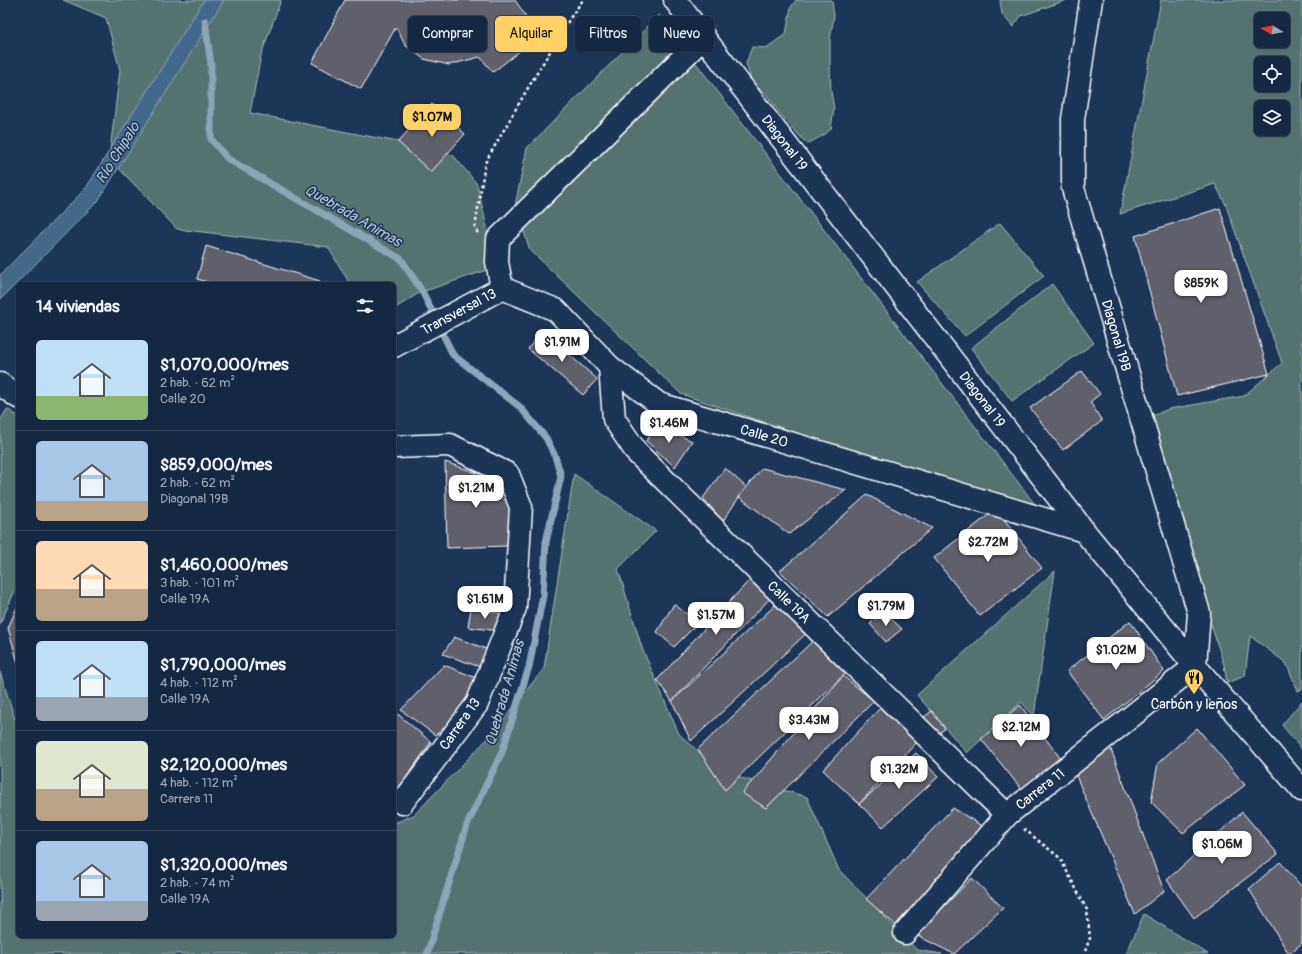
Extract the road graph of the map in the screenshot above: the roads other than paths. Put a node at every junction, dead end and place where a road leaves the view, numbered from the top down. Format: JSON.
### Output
{"nodes":[{"id":1,"x":675,"y":0,"type":"edge"},
{"id":2,"x":1091,"y":0,"type":"edge"},
{"id":3,"x":688,"y":16,"type":"edge"},
{"id":4,"x":714,"y":50,"type":"edge"},
{"id":5,"x":689,"y":52,"type":"edge"},
{"id":6,"x":502,"y":288,"type":"junction"},
{"id":7,"x":396,"y":345,"type":"edge"},
{"id":8,"x":610,"y":367,"type":"junction"},
{"id":9,"x":0,"y":384,"type":"edge"},
{"id":10,"x":16,"y":396,"type":"edge"},
{"id":11,"x":396,"y":447,"type":"edge"},
{"id":12,"x":1084,"y":532,"type":"junction"},
{"id":13,"x":1194,"y":666,"type":"junction"},
{"id":14,"x":1302,"y":790,"type":"edge"},
{"id":15,"x":402,"y":803,"type":"dead end"},
{"id":16,"x":1007,"y":815,"type":"junction"},
{"id":17,"x":905,"y":933,"type":"dead end"}],
"edges":[{"from":1,"to":3,"type":"street","name":"Diagonal 19"},
{"from":2,"to":13,"type":"street","name":"Diagonal 19B"},
{"from":4,"to":12,"type":"street","name":"Diagonal 19"},
{"from":5,"to":6,"type":"street"},
{"from":6,"to":7,"type":"street","name":"Transversal 13"},
{"from":6,"to":8,"type":"street","name":"Calle 20"},
{"from":8,"to":12,"type":"street","name":"Calle 20"},
{"from":8,"to":16,"type":"street","name":"Calle 19A"},
{"from":9,"to":10,"type":"street"},
{"from":11,"to":15,"type":"street","name":"Carrera 13"},
{"from":12,"to":13,"type":"street","name":"Diagonal 19"},
{"from":13,"to":14,"type":"street","name":"Diagonal 19"},
{"from":13,"to":16,"type":"street","name":"Carrera 11"},
{"from":16,"to":17,"type":"street","name":"Carrera 11"}]}
